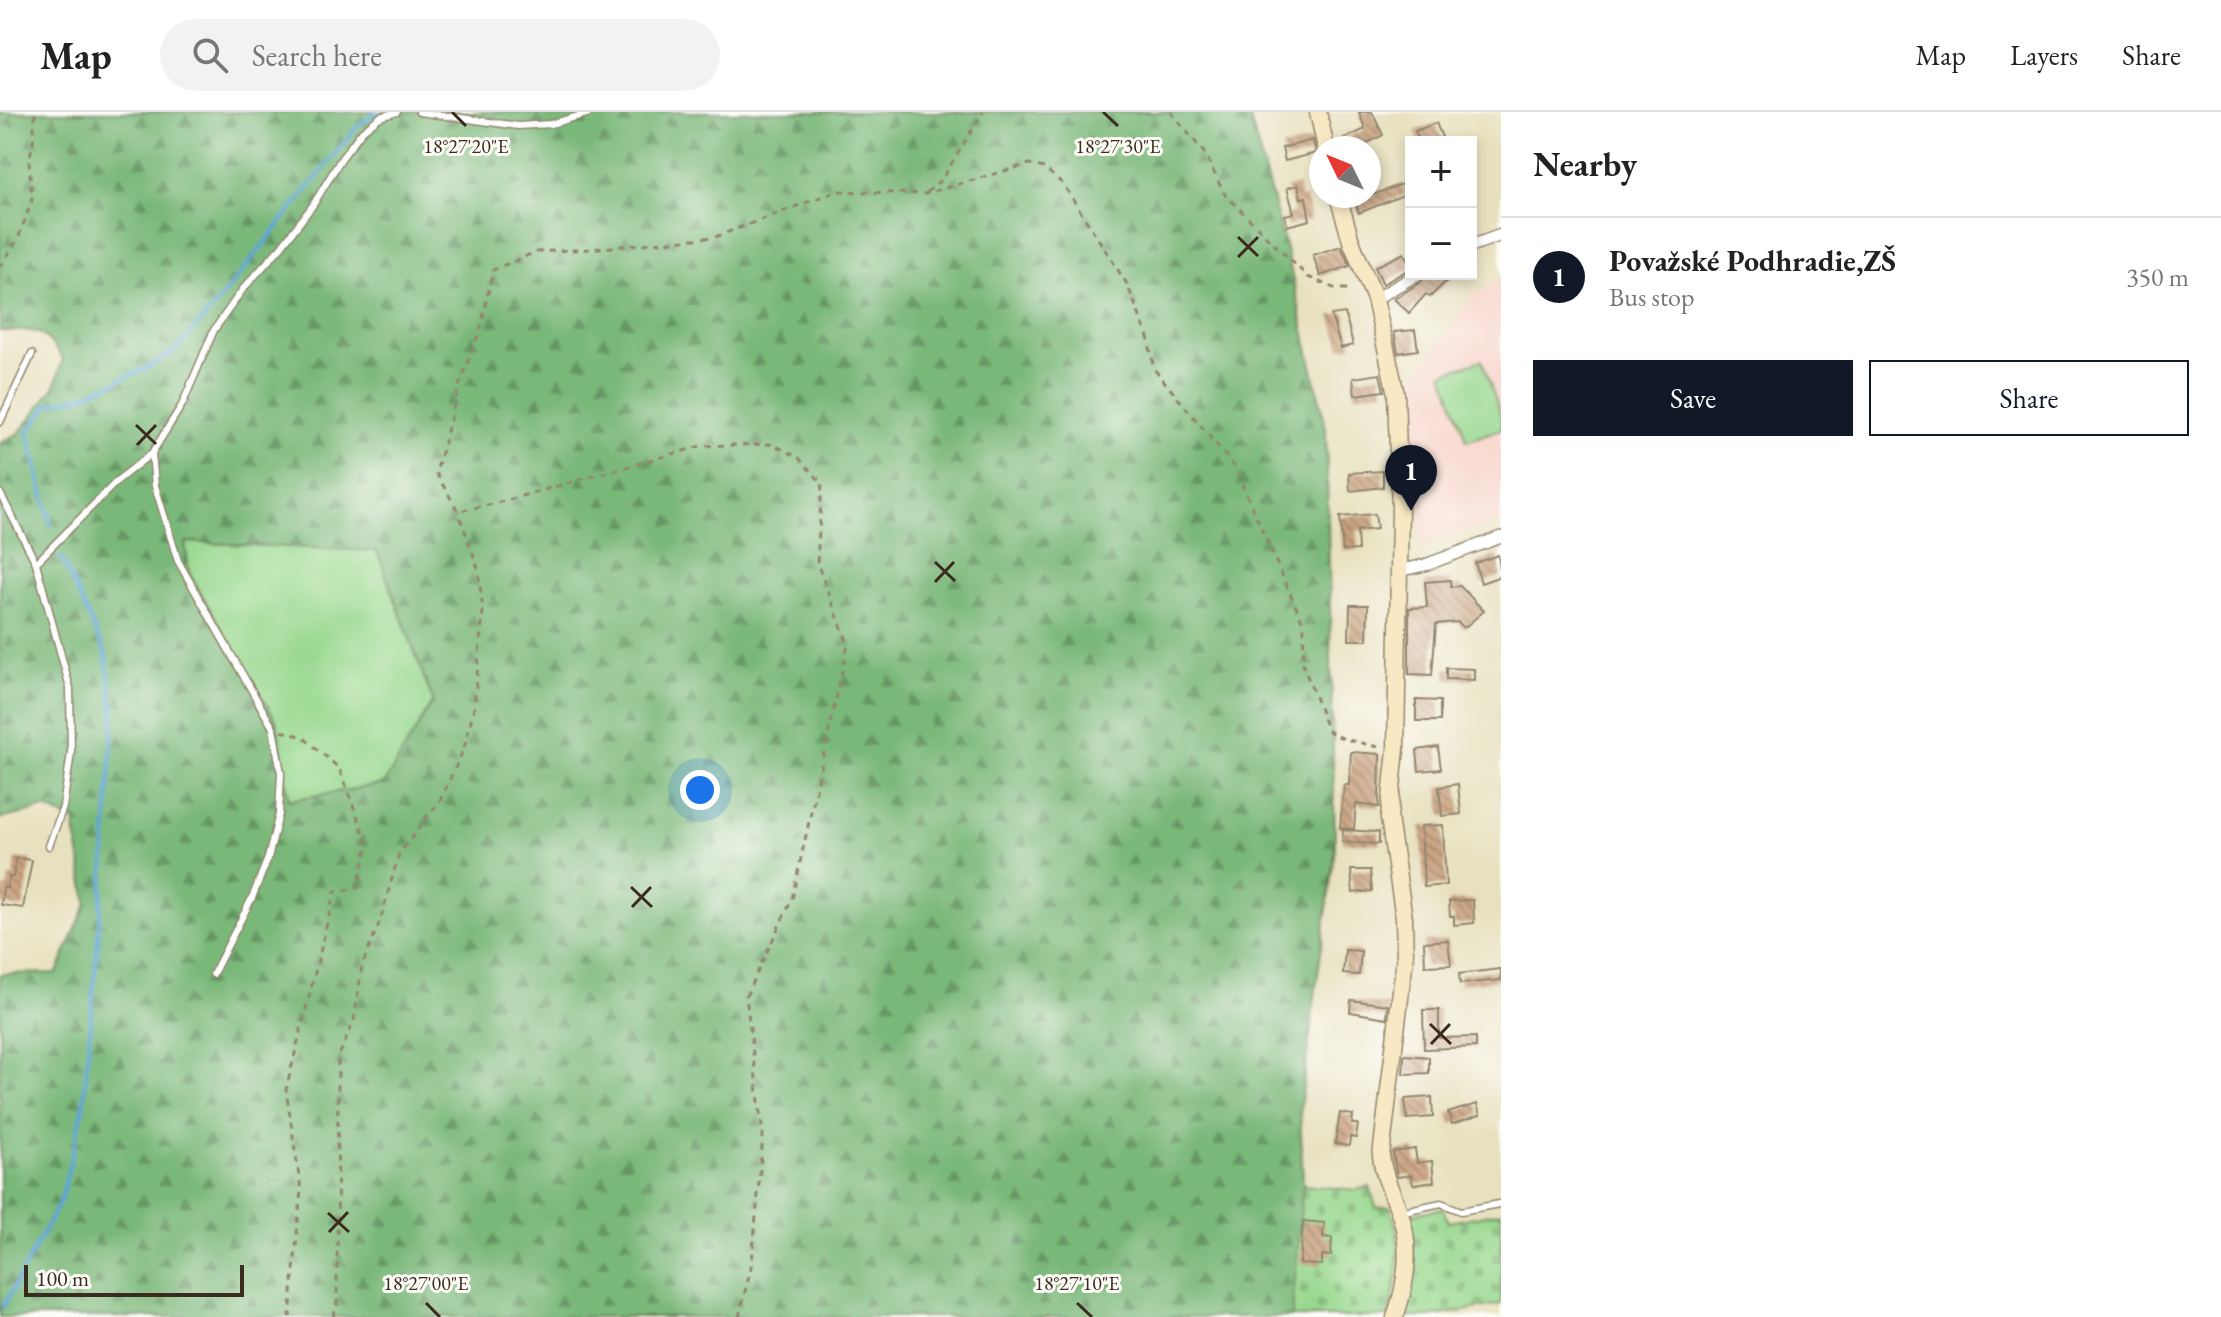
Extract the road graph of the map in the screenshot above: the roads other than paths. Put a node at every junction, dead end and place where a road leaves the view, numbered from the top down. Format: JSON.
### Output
{"nodes":[{"id":1,"x":397,"y":112,"type":"edge"},
{"id":2,"x":419,"y":112,"type":"edge"},
{"id":3,"x":593,"y":112,"type":"edge"},
{"id":4,"x":1318,"y":112,"type":"edge"},
{"id":5,"x":1323,"y":136,"type":"edge"},
{"id":6,"x":1341,"y":208,"type":"edge"},
{"id":7,"x":1501,"y":235,"type":"edge"},
{"id":8,"x":1477,"y":244,"type":"edge"},
{"id":9,"x":1405,"y":280,"type":"edge"},
{"id":10,"x":1373,"y":294,"type":"junction"},
{"id":11,"x":32,"y":354,"type":"dead end"},
{"id":12,"x":0,"y":422,"type":"edge"},
{"id":13,"x":152,"y":453,"type":"junction"},
{"id":14,"x":0,"y":493,"type":"edge"},
{"id":15,"x":1501,"y":537,"type":"edge"},
{"id":16,"x":36,"y":563,"type":"junction"},
{"id":17,"x":1398,"y":571,"type":"junction"},
{"id":18,"x":49,"y":846,"type":"dead end"},
{"id":19,"x":213,"y":974,"type":"dead end"},
{"id":20,"x":1499,"y":1204,"type":"dead end"},
{"id":21,"x":1400,"y":1212,"type":"junction"},
{"id":22,"x":1395,"y":1317,"type":"edge"}],
"edges":[{"from":1,"to":13,"type":"lane"},
{"from":2,"to":3,"type":"lane"},
{"from":4,"to":5,"type":"street"},
{"from":6,"to":10,"type":"street"},
{"from":7,"to":8,"type":"street"},
{"from":9,"to":10,"type":"street"},
{"from":10,"to":17,"type":"street"},
{"from":11,"to":12,"type":"lane"},
{"from":13,"to":16,"type":"lane"},
{"from":13,"to":19,"type":"lane"},
{"from":14,"to":16,"type":"lane"},
{"from":15,"to":17,"type":"street"},
{"from":16,"to":18,"type":"lane"},
{"from":17,"to":21,"type":"street"},
{"from":20,"to":21,"type":"lane"},
{"from":21,"to":22,"type":"street"}]}
